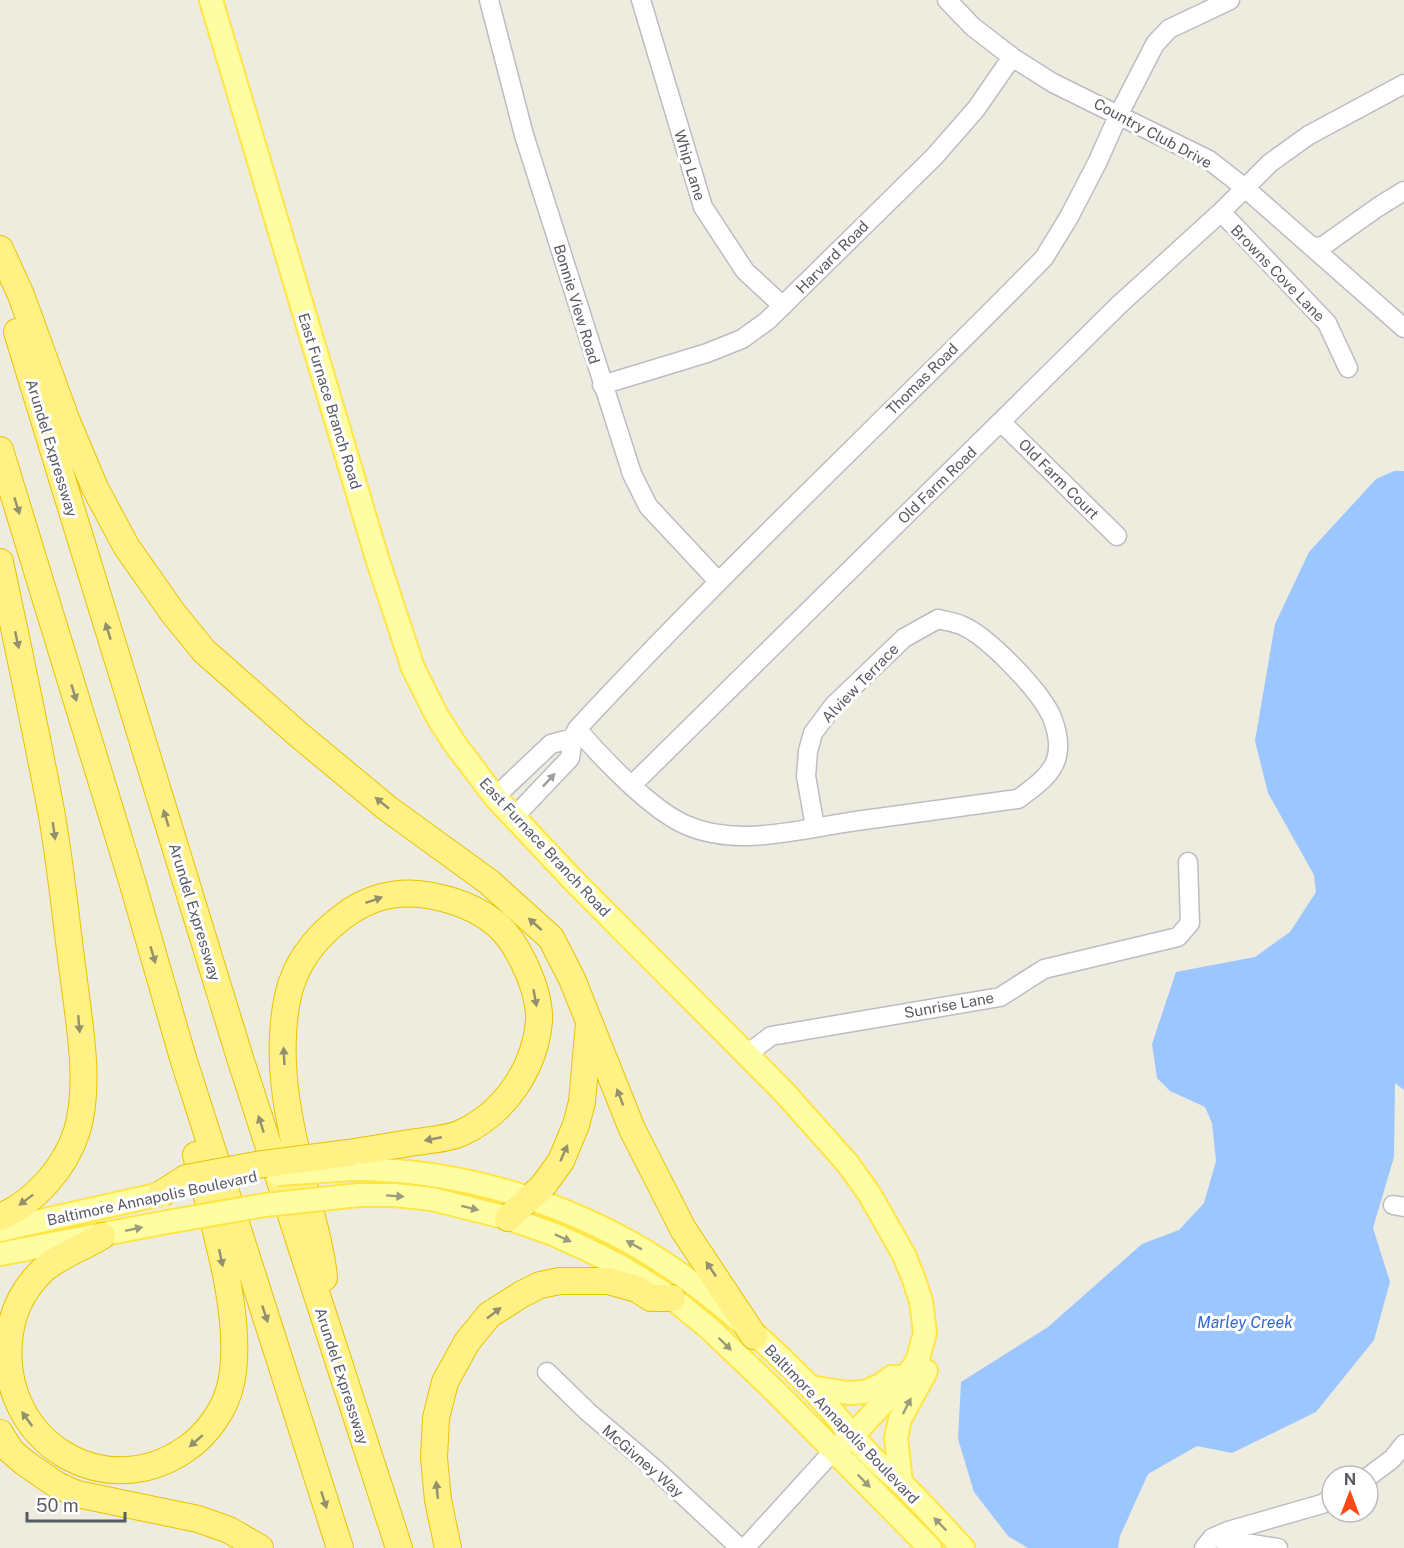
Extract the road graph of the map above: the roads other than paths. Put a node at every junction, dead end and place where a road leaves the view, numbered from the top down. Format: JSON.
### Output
{"nodes":[{"id":1,"x":211,"y":0,"type":"edge"},
{"id":2,"x":489,"y":0,"type":"edge"},
{"id":3,"x":641,"y":0,"type":"edge"},
{"id":4,"x":948,"y":0,"type":"edge"},
{"id":5,"x":1230,"y":0,"type":"edge"},
{"id":6,"x":1012,"y":57,"type":"junction"},
{"id":7,"x":1404,"y":84,"type":"edge"},
{"id":8,"x":1119,"y":114,"type":"junction"},
{"id":9,"x":1245,"y":188,"type":"junction"},
{"id":10,"x":1404,"y":191,"type":"edge"},
{"id":11,"x":1221,"y":212,"type":"junction"},
{"id":12,"x":1312,"y":247,"type":"junction"},
{"id":13,"x":0,"y":249,"type":"edge"},
{"id":14,"x":0,"y":274,"type":"edge"},
{"id":15,"x":783,"y":306,"type":"junction"},
{"id":16,"x":1404,"y":328,"type":"edge"},
{"id":17,"x":1348,"y":368,"type":"dead end"},
{"id":18,"x":602,"y":385,"type":"junction"},
{"id":19,"x":1001,"y":422,"type":"junction"},
{"id":20,"x":0,"y":450,"type":"edge"},
{"id":21,"x":1117,"y":536,"type":"dead end"},
{"id":22,"x":0,"y":562,"type":"edge"},
{"id":23,"x":718,"y":581,"type":"junction"},
{"id":24,"x":575,"y":733,"type":"junction"},
{"id":25,"x":632,"y":785,"type":"junction"},
{"id":26,"x":495,"y":797,"type":"junction"},
{"id":27,"x":514,"y":817,"type":"junction"},
{"id":28,"x":814,"y":827,"type":"junction"},
{"id":29,"x":1188,"y":862,"type":"dead end"},
{"id":30,"x":589,"y":1020,"type":"junction"},
{"id":31,"x":746,"y":1055,"type":"junction"},
{"id":32,"x":183,"y":1058,"type":"junction"},
{"id":33,"x":350,"y":1161,"type":"junction"},
{"id":34,"x":161,"y":1194,"type":"joint"},
{"id":35,"x":528,"y":1199,"type":"junction"},
{"id":36,"x":0,"y":1217,"type":"edge"},
{"id":37,"x":508,"y":1218,"type":"junction"},
{"id":38,"x":0,"y":1230,"type":"edge"},
{"id":39,"x":102,"y":1236,"type":"junction"},
{"id":40,"x":0,"y":1254,"type":"edge"},
{"id":41,"x":672,"y":1298,"type":"junction"},
{"id":42,"x":323,"y":1320,"type":"junction"},
{"id":43,"x":925,"y":1333,"type":"junction"},
{"id":44,"x":754,"y":1336,"type":"junction"},
{"id":45,"x":547,"y":1372,"type":"dead end"},
{"id":46,"x":908,"y":1377,"type":"junction"},
{"id":47,"x":810,"y":1387,"type":"junction"},
{"id":48,"x":0,"y":1433,"type":"edge"},
{"id":49,"x":852,"y":1436,"type":"junction"},
{"id":50,"x":1404,"y":1444,"type":"edge"},
{"id":51,"x":834,"y":1450,"type":"junction"},
{"id":52,"x":1380,"y":1468,"type":"edge"},
{"id":53,"x":901,"y":1483,"type":"junction"},
{"id":54,"x":1320,"y":1505,"type":"edge"},
{"id":55,"x":1208,"y":1543,"type":"edge"},
{"id":56,"x":260,"y":1548,"type":"edge"},
{"id":57,"x":340,"y":1548,"type":"edge"},
{"id":58,"x":399,"y":1548,"type":"edge"},
{"id":59,"x":448,"y":1548,"type":"edge"},
{"id":60,"x":742,"y":1548,"type":"edge"},
{"id":61,"x":930,"y":1548,"type":"edge"},
{"id":62,"x":963,"y":1548,"type":"edge"},
{"id":63,"x":1278,"y":1548,"type":"edge"}],
"edges":[{"from":1,"to":26,"type":"main road","name":"East Furnace Branch Road"},
{"from":2,"to":18,"type":"street","name":"Bonnie View Road"},
{"from":3,"to":15,"type":"street","name":"Whip Lane"},
{"from":4,"to":6,"type":"street","name":"Country Club Drive"},
{"from":5,"to":8,"type":"street","name":"Thomas Road"},
{"from":6,"to":8,"type":"street","name":"Country Club Drive"},
{"from":6,"to":15,"type":"street","name":"Harvard Road"},
{"from":7,"to":9,"type":"street","name":"Old Farm Road"},
{"from":8,"to":9,"type":"street","name":"Country Club Drive"},
{"from":8,"to":23,"type":"street","name":"Thomas Road"},
{"from":9,"to":11,"type":"street","name":"Old Farm Road"},
{"from":9,"to":12,"type":"street","name":"Country Club Drive"},
{"from":10,"to":12,"type":"street"},
{"from":11,"to":17,"type":"street","name":"Browns Cove Lane"},
{"from":11,"to":19,"type":"street","name":"Old Farm Road"},
{"from":12,"to":16,"type":"street","name":"Country Club Drive"},
{"from":30,"to":13,"type":"highway","one_way":true},
{"from":42,"to":14,"type":"highway","name":"Arundel Expressway","one_way":true},
{"from":15,"to":18,"type":"street","name":"Harvard Road"},
{"from":18,"to":23,"type":"street","name":"Bonnie View Road"},
{"from":19,"to":21,"type":"street","name":"Old Farm Court"},
{"from":19,"to":25,"type":"street","name":"Old Farm Road"},
{"from":20,"to":32,"type":"highway","one_way":true},
{"from":22,"to":36,"type":"highway","one_way":true},
{"from":23,"to":24,"type":"street","name":"Thomas Road"},
{"from":24,"to":25,"type":"street","name":"Alview Terrace"},
{"from":24,"to":26,"type":"street","name":"Thomas Road"},
{"from":27,"to":24,"type":"street","name":"Thomas Road","one_way":true},
{"from":25,"to":28,"type":"street","name":"Alview Terrace"},
{"from":26,"to":27,"type":"main road","name":"East Furnace Branch Road"},
{"from":27,"to":31,"type":"main road","name":"East Furnace Branch Road"},
{"from":28,"to":28,"type":"street","name":"Alview Terrace"},
{"from":29,"to":31,"type":"street","name":"Sunrise Lane"},
{"from":35,"to":30,"type":"highway","one_way":true},
{"from":44,"to":30,"type":"highway","one_way":true},
{"from":31,"to":43,"type":"main road","name":"East Furnace Branch Road"},
{"from":32,"to":39,"type":"highway","one_way":true},
{"from":32,"to":57,"type":"highway","one_way":true},
{"from":33,"to":34,"type":"highway","bridge":true},
{"from":33,"to":35,"type":"main road","name":"Baltimore Annapolis Boulevard"},
{"from":42,"to":33,"type":"highway","one_way":true},
{"from":34,"to":38,"type":"main road","name":"Baltimore Annapolis Boulevard"},
{"from":35,"to":37,"type":"highway"},
{"from":44,"to":35,"type":"main road","name":"Baltimore Annapolis Boulevard","one_way":true},
{"from":39,"to":37,"type":"main road","name":"Baltimore Annapolis Boulevard","one_way":true,"bridge":true},
{"from":37,"to":41,"type":"main road","name":"Baltimore Annapolis Boulevard","one_way":true},
{"from":39,"to":40,"type":"main road","name":"Baltimore Annapolis Boulevard"},
{"from":41,"to":51,"type":"main road","name":"Baltimore Annapolis Boulevard","one_way":true},
{"from":59,"to":41,"type":"highway","one_way":true},
{"from":42,"to":58,"type":"highway","name":"Arundel Expressway"},
{"from":43,"to":46,"type":"main road","name":"East Furnace Branch Road"},
{"from":53,"to":43,"type":"main road","one_way":true},
{"from":44,"to":47,"type":"main road","name":"Baltimore Annapolis Boulevard"},
{"from":45,"to":60,"type":"street","name":"McGivney Way"},
{"from":46,"to":47,"type":"main road"},
{"from":46,"to":49,"type":"main road","name":"East Furnace Branch Road"},
{"from":47,"to":49,"type":"main road","name":"Baltimore Annapolis Boulevard"},
{"from":48,"to":56,"type":"highway"},
{"from":49,"to":51,"type":"main road","name":"East Furnace Branch Road"},
{"from":49,"to":53,"type":"main road","name":"Baltimore Annapolis Boulevard"},
{"from":50,"to":52,"type":"street"},
{"from":51,"to":60,"type":"street","name":"McGivney Way"},
{"from":51,"to":61,"type":"main road","name":"Baltimore Annapolis Boulevard","one_way":true},
{"from":62,"to":53,"type":"main road","name":"Baltimore Annapolis Boulevard","one_way":true},
{"from":54,"to":55,"type":"street"},
{"from":55,"to":63,"type":"street"}]}
